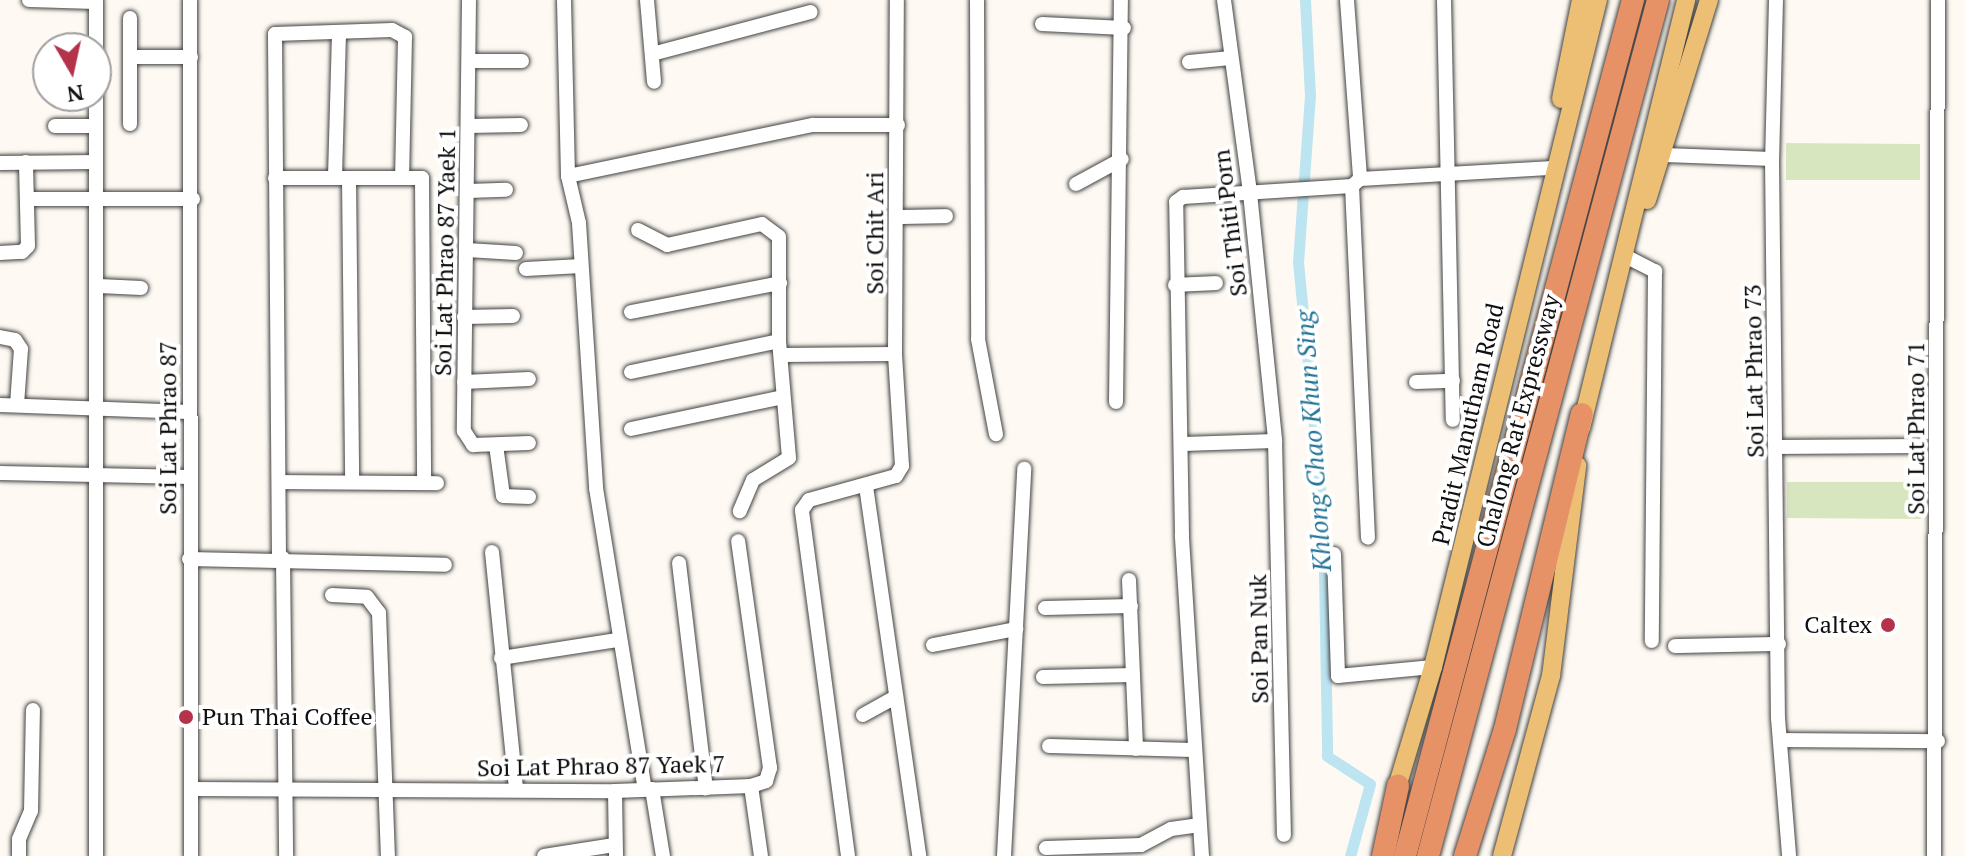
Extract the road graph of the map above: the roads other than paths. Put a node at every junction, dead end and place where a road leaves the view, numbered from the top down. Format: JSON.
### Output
{"nodes":[{"id":1,"x":29,"y":0,"type":"edge"},
{"id":2,"x":190,"y":0,"type":"edge"},
{"id":3,"x":469,"y":0,"type":"edge"},
{"id":4,"x":564,"y":0,"type":"edge"},
{"id":5,"x":647,"y":0,"type":"edge"},
{"id":6,"x":897,"y":0,"type":"edge"},
{"id":7,"x":977,"y":0,"type":"edge"},
{"id":8,"x":1121,"y":0,"type":"edge"},
{"id":9,"x":1224,"y":0,"type":"edge"},
{"id":10,"x":1347,"y":0,"type":"edge"},
{"id":11,"x":1444,"y":0,"type":"edge"},
{"id":12,"x":1581,"y":0,"type":"edge"},
{"id":13,"x":1598,"y":0,"type":"edge"},
{"id":14,"x":1633,"y":0,"type":"edge"},
{"id":15,"x":1658,"y":0,"type":"edge"},
{"id":16,"x":1686,"y":0,"type":"edge"},
{"id":17,"x":1709,"y":0,"type":"edge"},
{"id":18,"x":1776,"y":0,"type":"edge"},
{"id":19,"x":1938,"y":0,"type":"edge"},
{"id":20,"x":96,"y":1,"type":"edge"},
{"id":21,"x":811,"y":12,"type":"dead end"},
{"id":22,"x":130,"y":18,"type":"dead end"},
{"id":23,"x":1042,"y":24,"type":"dead end"},
{"id":24,"x":1124,"y":28,"type":"junction"},
{"id":25,"x":339,"y":33,"type":"junction"},
{"id":26,"x":652,"y":54,"type":"junction"},
{"id":27,"x":131,"y":57,"type":"junction"},
{"id":28,"x":191,"y":57,"type":"junction"},
{"id":29,"x":1231,"y":58,"type":"junction"},
{"id":30,"x":469,"y":61,"type":"junction"},
{"id":31,"x":522,"y":61,"type":"dead end"},
{"id":32,"x":1189,"y":62,"type":"dead end"},
{"id":33,"x":654,"y":82,"type":"dead end"},
{"id":34,"x":130,"y":124,"type":"dead end"},
{"id":35,"x":521,"y":125,"type":"dead end"},
{"id":36,"x":898,"y":125,"type":"junction"},
{"id":37,"x":55,"y":126,"type":"dead end"},
{"id":38,"x":96,"y":126,"type":"junction"},
{"id":39,"x":469,"y":126,"type":"junction"},
{"id":40,"x":1665,"y":155,"type":"junction"},
{"id":41,"x":1122,"y":159,"type":"junction"},
{"id":42,"x":1772,"y":159,"type":"junction"},
{"id":43,"x":26,"y":162,"type":"junction"},
{"id":44,"x":96,"y":162,"type":"junction"},
{"id":45,"x":0,"y":163,"type":"edge"},
{"id":46,"x":1549,"y":168,"type":"junction"},
{"id":47,"x":1452,"y":175,"type":"junction"},
{"id":48,"x":568,"y":176,"type":"junction"},
{"id":49,"x":275,"y":178,"type":"junction"},
{"id":50,"x":342,"y":178,"type":"junction"},
{"id":51,"x":402,"y":178,"type":"junction"},
{"id":52,"x":1356,"y":182,"type":"junction"},
{"id":53,"x":1076,"y":184,"type":"dead end"},
{"id":54,"x":506,"y":190,"type":"dead end"},
{"id":55,"x":468,"y":191,"type":"junction"},
{"id":56,"x":1250,"y":193,"type":"junction"},
{"id":57,"x":96,"y":198,"type":"junction"},
{"id":58,"x":28,"y":199,"type":"junction"},
{"id":59,"x":193,"y":199,"type":"junction"},
{"id":60,"x":1545,"y":205,"type":"junction"},
{"id":61,"x":946,"y":216,"type":"dead end"},
{"id":62,"x":896,"y":217,"type":"junction"},
{"id":63,"x":638,"y":230,"type":"dead end"},
{"id":64,"x":467,"y":250,"type":"junction"},
{"id":65,"x":1626,"y":250,"type":"junction"},
{"id":66,"x":0,"y":253,"type":"edge"},
{"id":67,"x":516,"y":253,"type":"dead end"},
{"id":68,"x":581,"y":266,"type":"junction"},
{"id":69,"x":526,"y":269,"type":"dead end"},
{"id":70,"x":780,"y":283,"type":"junction"},
{"id":71,"x":1216,"y":283,"type":"dead end"},
{"id":72,"x":1175,"y":285,"type":"junction"},
{"id":73,"x":99,"y":286,"type":"junction"},
{"id":74,"x":141,"y":288,"type":"dead end"},
{"id":75,"x":631,"y":312,"type":"dead end"},
{"id":76,"x":513,"y":316,"type":"dead end"},
{"id":77,"x":464,"y":317,"type":"junction"},
{"id":78,"x":0,"y":337,"type":"edge"},
{"id":79,"x":780,"y":348,"type":"junction"},
{"id":80,"x":895,"y":354,"type":"junction"},
{"id":81,"x":631,"y":372,"type":"dead end"},
{"id":82,"x":529,"y":379,"type":"dead end"},
{"id":83,"x":1453,"y":381,"type":"junction"},
{"id":84,"x":464,"y":382,"type":"junction"},
{"id":85,"x":1416,"y":382,"type":"dead end"},
{"id":86,"x":783,"y":397,"type":"junction"},
{"id":87,"x":1116,"y":402,"type":"dead end"},
{"id":88,"x":0,"y":405,"type":"edge"},
{"id":89,"x":17,"y":405,"type":"junction"},
{"id":90,"x":97,"y":408,"type":"junction"},
{"id":91,"x":189,"y":412,"type":"junction"},
{"id":92,"x":1582,"y":414,"type":"junction"},
{"id":93,"x":1453,"y":420,"type":"dead end"},
{"id":94,"x":631,"y":429,"type":"dead end"},
{"id":95,"x":996,"y":434,"type":"dead end"},
{"id":96,"x":1275,"y":441,"type":"junction"},
{"id":97,"x":529,"y":443,"type":"dead end"},
{"id":98,"x":1183,"y":444,"type":"junction"},
{"id":99,"x":496,"y":445,"type":"junction"},
{"id":100,"x":1917,"y":446,"type":"dead end"},
{"id":101,"x":1778,"y":447,"type":"junction"},
{"id":102,"x":1024,"y":469,"type":"dead end"},
{"id":103,"x":0,"y":473,"type":"edge"},
{"id":104,"x":96,"y":476,"type":"junction"},
{"id":105,"x":189,"y":477,"type":"junction"},
{"id":106,"x":352,"y":481,"type":"junction"},
{"id":107,"x":279,"y":482,"type":"junction"},
{"id":108,"x":866,"y":486,"type":"junction"},
{"id":109,"x":529,"y":497,"type":"dead end"},
{"id":110,"x":740,"y":511,"type":"dead end"},
{"id":111,"x":1368,"y":538,"type":"dead end"},
{"id":112,"x":738,"y":541,"type":"dead end"},
{"id":113,"x":492,"y":552,"type":"dead end"},
{"id":114,"x":1334,"y":554,"type":"dead end"},
{"id":115,"x":281,"y":558,"type":"junction"},
{"id":116,"x":189,"y":559,"type":"junction"},
{"id":117,"x":679,"y":563,"type":"dead end"},
{"id":118,"x":445,"y":565,"type":"dead end"},
{"id":119,"x":1129,"y":580,"type":"dead end"},
{"id":120,"x":332,"y":595,"type":"dead end"},
{"id":121,"x":1131,"y":606,"type":"junction"},
{"id":122,"x":1045,"y":608,"type":"dead end"},
{"id":123,"x":1016,"y":629,"type":"junction"},
{"id":124,"x":617,"y":640,"type":"junction"},
{"id":125,"x":1652,"y":641,"type":"dead end"},
{"id":126,"x":1779,"y":644,"type":"junction"},
{"id":127,"x":933,"y":645,"type":"dead end"},
{"id":128,"x":1675,"y":646,"type":"dead end"},
{"id":129,"x":501,"y":658,"type":"junction"},
{"id":130,"x":1433,"y":667,"type":"junction"},
{"id":131,"x":1133,"y":675,"type":"junction"},
{"id":132,"x":1043,"y":677,"type":"dead end"},
{"id":133,"x":896,"y":697,"type":"junction"},
{"id":134,"x":33,"y":710,"type":"dead end"},
{"id":135,"x":863,"y":715,"type":"dead end"},
{"id":136,"x":1783,"y":740,"type":"junction"},
{"id":137,"x":1938,"y":741,"type":"junction"},
{"id":138,"x":1049,"y":746,"type":"dead end"},
{"id":139,"x":1136,"y":749,"type":"junction"},
{"id":140,"x":1194,"y":750,"type":"junction"},
{"id":141,"x":751,"y":786,"type":"junction"},
{"id":142,"x":1398,"y":786,"type":"junction"},
{"id":143,"x":706,"y":788,"type":"junction"},
{"id":144,"x":191,"y":789,"type":"junction"},
{"id":145,"x":284,"y":789,"type":"junction"},
{"id":146,"x":382,"y":789,"type":"junction"},
{"id":147,"x":649,"y":789,"type":"junction"},
{"id":148,"x":516,"y":790,"type":"junction"},
{"id":149,"x":615,"y":791,"type":"junction"},
{"id":150,"x":1200,"y":825,"type":"junction"},
{"id":151,"x":1284,"y":835,"type":"dead end"},
{"id":152,"x":1046,"y":848,"type":"dead end"},
{"id":153,"x":615,"y":850,"type":"edge"},
{"id":154,"x":19,"y":856,"type":"edge"},
{"id":155,"x":96,"y":856,"type":"edge"},
{"id":156,"x":191,"y":856,"type":"edge"},
{"id":157,"x":286,"y":856,"type":"edge"},
{"id":158,"x":388,"y":856,"type":"edge"},
{"id":159,"x":544,"y":856,"type":"edge"},
{"id":160,"x":663,"y":856,"type":"edge"},
{"id":161,"x":761,"y":856,"type":"edge"},
{"id":162,"x":848,"y":856,"type":"edge"},
{"id":163,"x":919,"y":856,"type":"edge"},
{"id":164,"x":1004,"y":856,"type":"edge"},
{"id":165,"x":1202,"y":856,"type":"edge"},
{"id":166,"x":1374,"y":856,"type":"edge"},
{"id":167,"x":1383,"y":856,"type":"edge"},
{"id":168,"x":1405,"y":856,"type":"edge"},
{"id":169,"x":1428,"y":856,"type":"edge"},
{"id":170,"x":1465,"y":856,"type":"edge"},
{"id":171,"x":1502,"y":856,"type":"edge"},
{"id":172,"x":1789,"y":856,"type":"edge"},
{"id":173,"x":1934,"y":856,"type":"edge"}],
"edges":[{"from":1,"to":20,"type":"street"},
{"from":2,"to":28,"type":"street","name":"Soi Lat Phrao 87"},
{"from":3,"to":30,"type":"street","name":"Soi Lat Phrao 87 Yaek 1"},
{"from":4,"to":48,"type":"street"},
{"from":5,"to":26,"type":"street"},
{"from":6,"to":36,"type":"street","name":"Soi Chit Ari"},
{"from":7,"to":95,"type":"street"},
{"from":8,"to":24,"type":"street"},
{"from":9,"to":29,"type":"street","name":"Soi Thiti Porn"},
{"from":10,"to":52,"type":"street"},
{"from":11,"to":47,"type":"street"},
{"from":12,"to":46,"type":"main road"},
{"from":13,"to":60,"type":"main road","name":"Pradit Manutham Road"},
{"from":14,"to":168,"type":"highway","name":"Chalong Rat Expressway"},
{"from":15,"to":169,"type":"highway","name":"Chalong Rat Expressway"},
{"from":16,"to":65,"type":"main road"},
{"from":17,"to":40,"type":"main road"},
{"from":18,"to":42,"type":"street","name":"Soi Lat Phrao 73"},
{"from":19,"to":137,"type":"street","name":"Soi Lat Phrao 71"},
{"from":20,"to":38,"type":"street"},
{"from":21,"to":26,"type":"street"},
{"from":22,"to":27,"type":"street"},
{"from":23,"to":24,"type":"street"},
{"from":24,"to":41,"type":"street"},
{"from":25,"to":49,"type":"street"},
{"from":25,"to":50,"type":"street"},
{"from":25,"to":51,"type":"street"},
{"from":26,"to":33,"type":"street"},
{"from":27,"to":28,"type":"street"},
{"from":27,"to":34,"type":"street"},
{"from":28,"to":59,"type":"street","name":"Soi Lat Phrao 87"},
{"from":29,"to":32,"type":"street"},
{"from":29,"to":56,"type":"street","name":"Soi Thiti Porn"},
{"from":30,"to":31,"type":"street"},
{"from":30,"to":39,"type":"street","name":"Soi Lat Phrao 87 Yaek 1"},
{"from":35,"to":39,"type":"street"},
{"from":36,"to":48,"type":"street"},
{"from":36,"to":62,"type":"street","name":"Soi Chit Ari"},
{"from":37,"to":38,"type":"street"},
{"from":38,"to":44,"type":"street"},
{"from":39,"to":55,"type":"street","name":"Soi Lat Phrao 87 Yaek 1"},
{"from":40,"to":42,"type":"street"},
{"from":40,"to":65,"type":"main road"},
{"from":41,"to":53,"type":"street"},
{"from":41,"to":87,"type":"street"},
{"from":42,"to":101,"type":"street","name":"Soi Lat Phrao 73"},
{"from":43,"to":44,"type":"street"},
{"from":43,"to":45,"type":"street"},
{"from":43,"to":58,"type":"street"},
{"from":44,"to":57,"type":"street"},
{"from":46,"to":47,"type":"street"},
{"from":46,"to":60,"type":"main road"},
{"from":47,"to":52,"type":"street"},
{"from":47,"to":83,"type":"street"},
{"from":48,"to":68,"type":"street"},
{"from":49,"to":50,"type":"street"},
{"from":49,"to":107,"type":"street"},
{"from":50,"to":51,"type":"street"},
{"from":50,"to":106,"type":"street"},
{"from":51,"to":106,"type":"street"},
{"from":52,"to":56,"type":"street"},
{"from":52,"to":111,"type":"street"},
{"from":54,"to":55,"type":"street"},
{"from":55,"to":64,"type":"street","name":"Soi Lat Phrao 87 Yaek 1"},
{"from":56,"to":72,"type":"street"},
{"from":56,"to":96,"type":"street","name":"Soi Thiti Porn"},
{"from":57,"to":58,"type":"street"},
{"from":57,"to":59,"type":"street"},
{"from":57,"to":73,"type":"street"},
{"from":58,"to":66,"type":"street"},
{"from":59,"to":91,"type":"street","name":"Soi Lat Phrao 87"},
{"from":60,"to":130,"type":"main road","name":"Pradit Manutham Road"},
{"from":61,"to":62,"type":"street"},
{"from":62,"to":80,"type":"street","name":"Soi Chit Ari"},
{"from":63,"to":70,"type":"street"},
{"from":64,"to":67,"type":"street"},
{"from":64,"to":77,"type":"street","name":"Soi Lat Phrao 87 Yaek 1"},
{"from":65,"to":92,"type":"main road"},
{"from":65,"to":125,"type":"street"},
{"from":68,"to":69,"type":"street"},
{"from":68,"to":124,"type":"street"},
{"from":70,"to":75,"type":"street"},
{"from":70,"to":79,"type":"street"},
{"from":71,"to":72,"type":"street"},
{"from":72,"to":98,"type":"street"},
{"from":73,"to":74,"type":"street"},
{"from":73,"to":90,"type":"street"},
{"from":76,"to":77,"type":"street"},
{"from":77,"to":84,"type":"street","name":"Soi Lat Phrao 87 Yaek 1"},
{"from":78,"to":89,"type":"street"},
{"from":79,"to":80,"type":"street"},
{"from":79,"to":81,"type":"street"},
{"from":79,"to":86,"type":"street"},
{"from":80,"to":108,"type":"street","name":"Soi Chit Ari"},
{"from":82,"to":84,"type":"street"},
{"from":83,"to":85,"type":"street"},
{"from":83,"to":93,"type":"street"},
{"from":84,"to":99,"type":"street","name":"Soi Lat Phrao 87 Yaek 1"},
{"from":86,"to":94,"type":"street"},
{"from":86,"to":110,"type":"street"},
{"from":88,"to":89,"type":"street"},
{"from":89,"to":90,"type":"street"},
{"from":90,"to":91,"type":"street"},
{"from":90,"to":104,"type":"street"},
{"from":91,"to":105,"type":"street","name":"Soi Lat Phrao 87"},
{"from":92,"to":170,"type":"highway"},
{"from":92,"to":171,"type":"main road"},
{"from":96,"to":98,"type":"street"},
{"from":96,"to":151,"type":"street","name":"Soi Pan Nuk"},
{"from":97,"to":99,"type":"street","name":"Soi Lat Phrao 87 Yaek 1"},
{"from":98,"to":140,"type":"street"},
{"from":99,"to":109,"type":"street"},
{"from":100,"to":101,"type":"street"},
{"from":101,"to":126,"type":"street","name":"Soi Lat Phrao 73"},
{"from":102,"to":123,"type":"street"},
{"from":103,"to":104,"type":"street"},
{"from":104,"to":105,"type":"street"},
{"from":104,"to":155,"type":"street"},
{"from":105,"to":116,"type":"street","name":"Soi Lat Phrao 87"},
{"from":106,"to":107,"type":"street"},
{"from":107,"to":115,"type":"street"},
{"from":108,"to":133,"type":"street"},
{"from":108,"to":162,"type":"street"},
{"from":112,"to":141,"type":"street","name":"Soi Lat Phrao 87 Yaek 7"},
{"from":113,"to":129,"type":"street"},
{"from":114,"to":130,"type":"street"},
{"from":115,"to":116,"type":"street"},
{"from":115,"to":118,"type":"street"},
{"from":115,"to":145,"type":"street"},
{"from":116,"to":144,"type":"street","name":"Soi Lat Phrao 87"},
{"from":117,"to":143,"type":"street"},
{"from":119,"to":121,"type":"street"},
{"from":120,"to":146,"type":"street"},
{"from":121,"to":122,"type":"street"},
{"from":121,"to":131,"type":"street"},
{"from":123,"to":127,"type":"street"},
{"from":123,"to":164,"type":"street"},
{"from":124,"to":129,"type":"street"},
{"from":124,"to":147,"type":"street"},
{"from":126,"to":128,"type":"street"},
{"from":126,"to":136,"type":"street","name":"Soi Lat Phrao 73"},
{"from":129,"to":148,"type":"street"},
{"from":130,"to":142,"type":"main road","name":"Pradit Manutham Road"},
{"from":131,"to":132,"type":"street"},
{"from":131,"to":139,"type":"street"},
{"from":133,"to":135,"type":"street"},
{"from":133,"to":163,"type":"street"},
{"from":134,"to":154,"type":"street"},
{"from":136,"to":137,"type":"street"},
{"from":136,"to":172,"type":"street","name":"Soi Lat Phrao 73"},
{"from":137,"to":173,"type":"street","name":"Soi Lat Phrao 71"},
{"from":138,"to":139,"type":"street"},
{"from":139,"to":140,"type":"street"},
{"from":140,"to":150,"type":"street"},
{"from":141,"to":143,"type":"street","name":"Soi Lat Phrao 87 Yaek 7"},
{"from":141,"to":161,"type":"street"},
{"from":142,"to":166,"type":"main road","name":"Pradit Manutham Road"},
{"from":142,"to":167,"type":"highway"},
{"from":143,"to":147,"type":"street","name":"Soi Lat Phrao 87 Yaek 7"},
{"from":144,"to":145,"type":"street","name":"Soi Lat Phrao 87 Yaek 7"},
{"from":144,"to":156,"type":"street","name":"Soi Lat Phrao 87"},
{"from":145,"to":146,"type":"street","name":"Soi Lat Phrao 87 Yaek 7"},
{"from":145,"to":157,"type":"street"},
{"from":146,"to":148,"type":"street","name":"Soi Lat Phrao 87 Yaek 7"},
{"from":146,"to":158,"type":"street"},
{"from":147,"to":149,"type":"street","name":"Soi Lat Phrao 87 Yaek 7"},
{"from":147,"to":160,"type":"street"},
{"from":148,"to":149,"type":"street","name":"Soi Lat Phrao 87 Yaek 7"},
{"from":149,"to":153,"type":"street"},
{"from":150,"to":152,"type":"street"},
{"from":150,"to":165,"type":"street"},
{"from":153,"to":159,"type":"street"}]}
